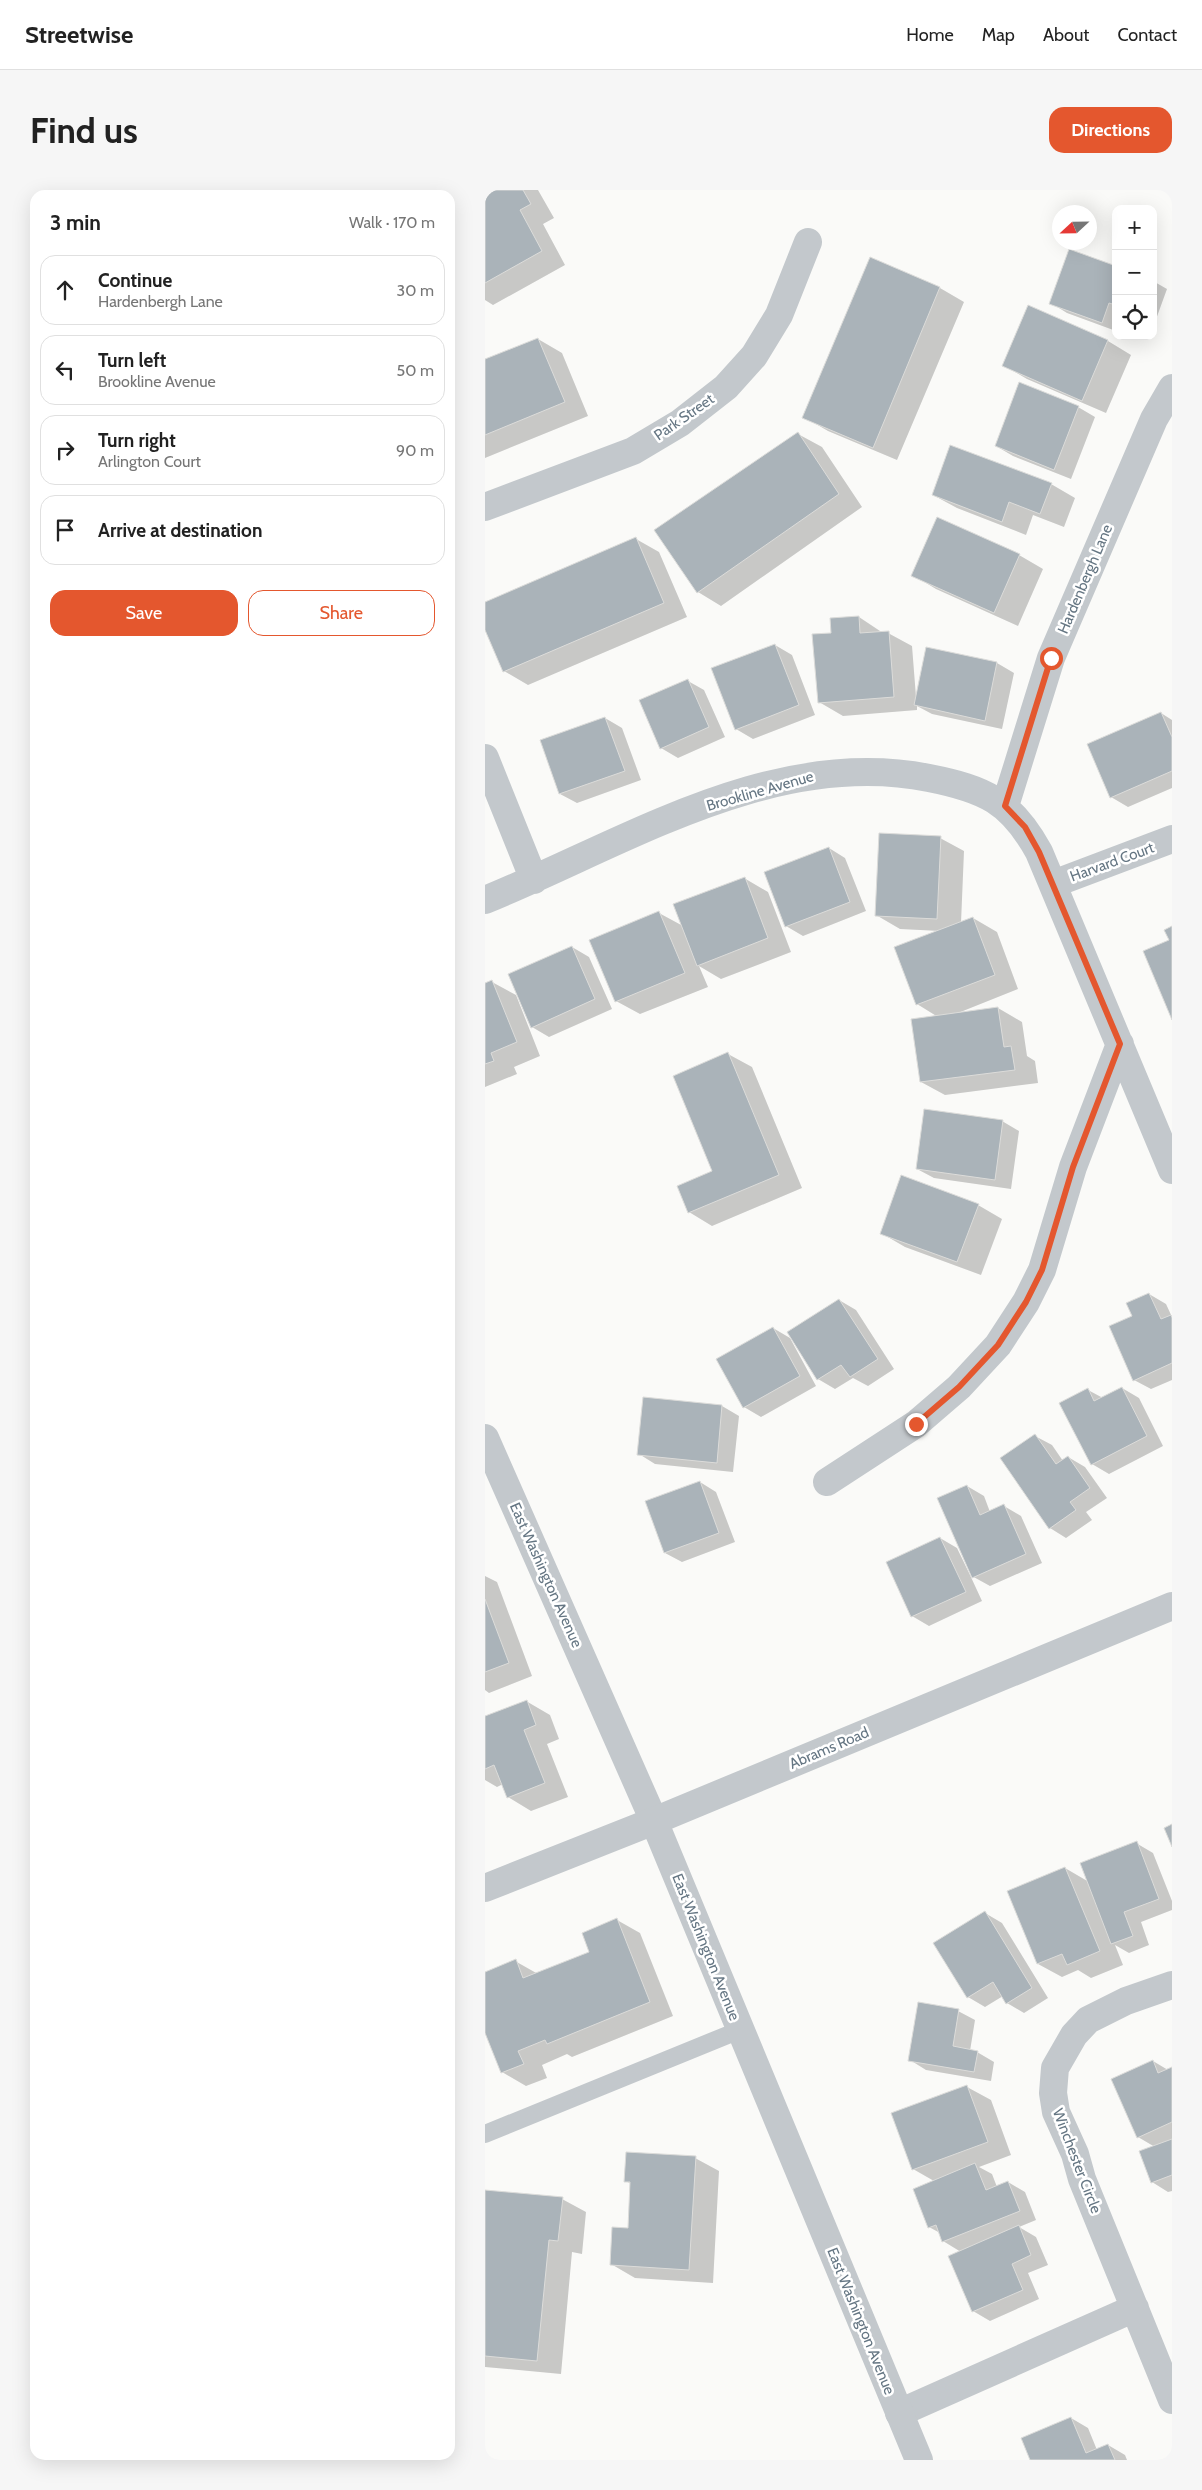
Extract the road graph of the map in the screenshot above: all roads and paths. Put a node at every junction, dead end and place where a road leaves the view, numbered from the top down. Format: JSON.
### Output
{"nodes":[{"id":1,"x":808,"y":242,"type":"dead end"},
{"id":2,"x":1172,"y":388,"type":"edge"},
{"id":3,"x":485,"y":507,"type":"edge"},
{"id":4,"x":485,"y":758,"type":"edge"},
{"id":5,"x":1005,"y":806,"type":"junction"},
{"id":6,"x":1172,"y":840,"type":"edge"},
{"id":7,"x":534,"y":880,"type":"junction"},
{"id":8,"x":1053,"y":884,"type":"junction"},
{"id":9,"x":485,"y":900,"type":"edge"},
{"id":10,"x":1120,"y":1044,"type":"junction"},
{"id":11,"x":1172,"y":1170,"type":"edge"},
{"id":12,"x":485,"y":1438,"type":"edge"},
{"id":13,"x":827,"y":1482,"type":"dead end"},
{"id":14,"x":1172,"y":1606,"type":"edge"},
{"id":15,"x":654,"y":1821,"type":"junction"},
{"id":16,"x":485,"y":1888,"type":"edge"},
{"id":17,"x":1172,"y":1985,"type":"edge"},
{"id":18,"x":740,"y":2030,"type":"junction"},
{"id":19,"x":485,"y":2134,"type":"edge"},
{"id":20,"x":1135,"y":2308,"type":"junction"},
{"id":21,"x":1172,"y":2400,"type":"edge"},
{"id":22,"x":899,"y":2413,"type":"junction"},
{"id":23,"x":919,"y":2460,"type":"edge"}],
"edges":[{"from":1,"to":3,"type":"street","name":"Park Street"},
{"from":2,"to":5,"type":"street","name":"Hardenbergh Lane"},
{"from":4,"to":7,"type":"street"},
{"from":5,"to":7,"type":"street","name":"Brookline Avenue"},
{"from":5,"to":8,"type":"street","name":"Brookline Avenue"},
{"from":6,"to":8,"type":"street","name":"Harvard Court"},
{"from":7,"to":9,"type":"street","name":"Brookline Avenue"},
{"from":8,"to":10,"type":"street","name":"Brookline Avenue"},
{"from":10,"to":11,"type":"street","name":"Brookline Avenue"},
{"from":10,"to":13,"type":"street"},
{"from":12,"to":15,"type":"street","name":"East Washington Avenue"},
{"from":14,"to":15,"type":"street","name":"Abrams Road"},
{"from":15,"to":16,"type":"street","name":"Abrams Road"},
{"from":15,"to":18,"type":"street","name":"East Washington Avenue"},
{"from":17,"to":20,"type":"street","name":"Winchester Circle"},
{"from":18,"to":19,"type":"lane"},
{"from":18,"to":22,"type":"street","name":"East Washington Avenue"},
{"from":20,"to":21,"type":"street","name":"Winchester Circle"},
{"from":20,"to":22,"type":"street"},
{"from":22,"to":23,"type":"street","name":"East Washington Avenue"}]}
